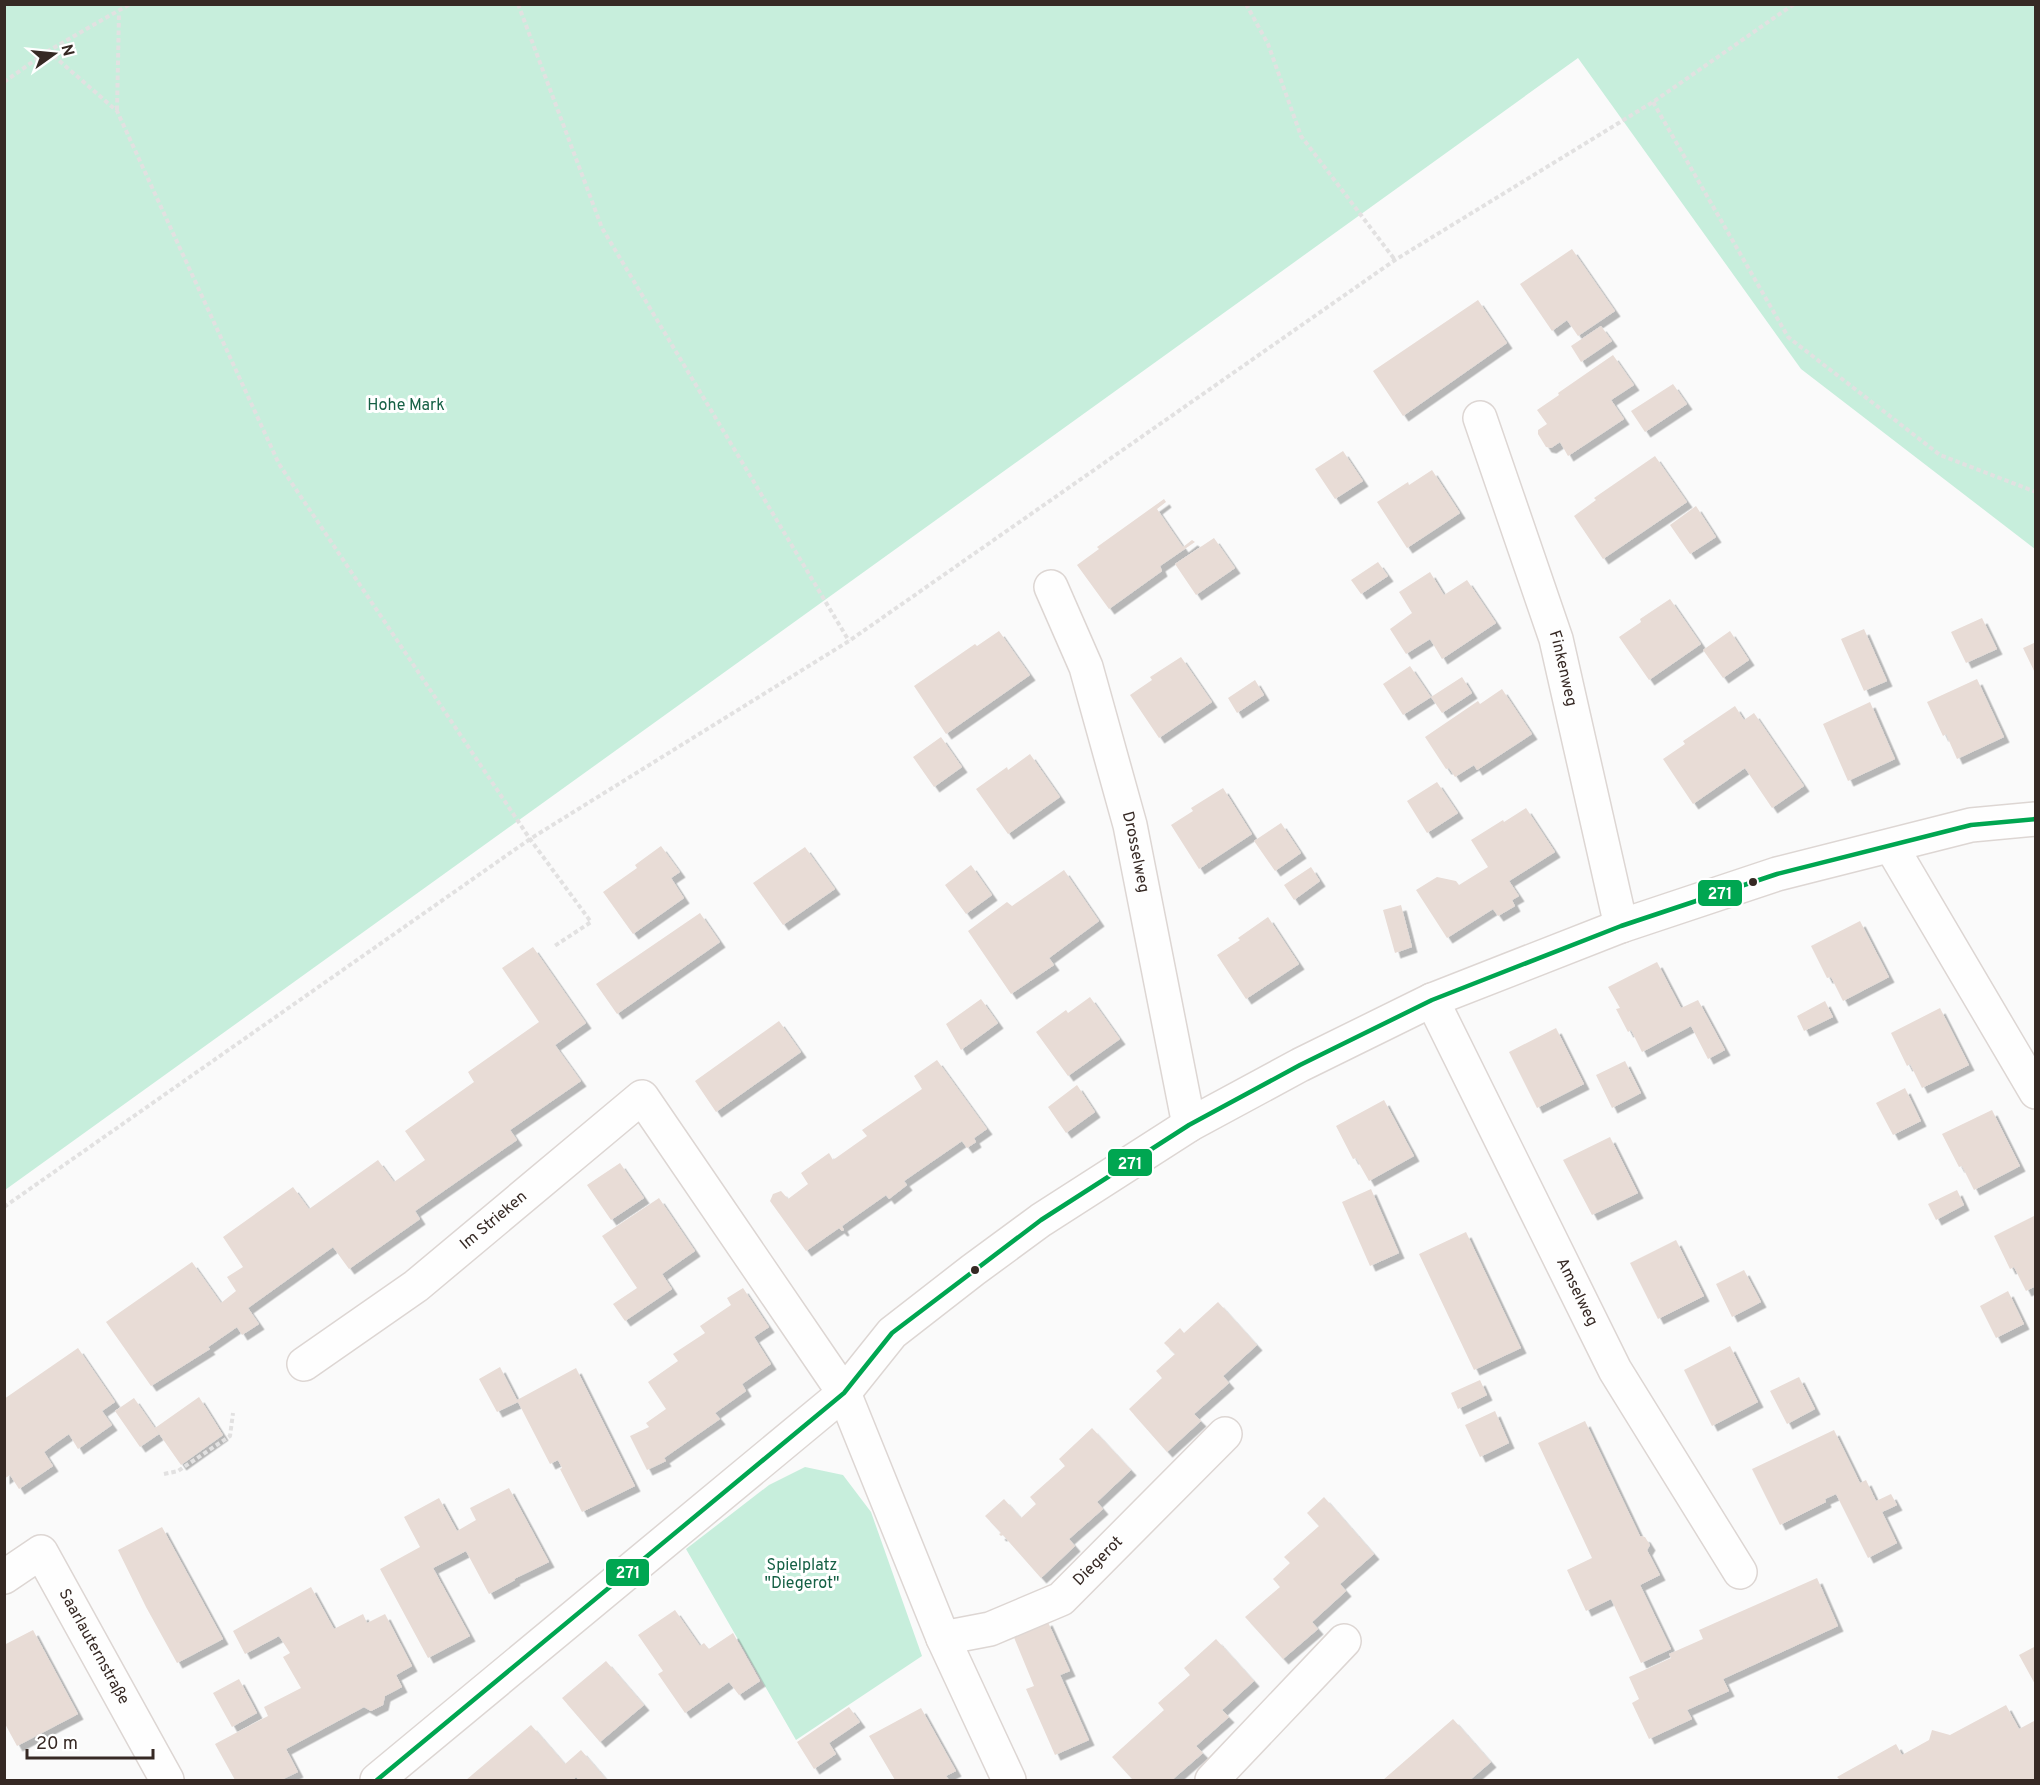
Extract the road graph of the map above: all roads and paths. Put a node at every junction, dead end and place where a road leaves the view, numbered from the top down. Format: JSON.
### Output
{"nodes":[{"id":1,"x":130,"y":4,"type":"edge"},
{"id":2,"x":518,"y":4,"type":"edge"},
{"id":3,"x":1246,"y":4,"type":"edge"},
{"id":4,"x":1794,"y":4,"type":"edge"},
{"id":5,"x":119,"y":13,"type":"junction"},
{"id":6,"x":48,"y":51,"type":"junction"},
{"id":7,"x":4,"y":82,"type":"edge"},
{"id":8,"x":1653,"y":102,"type":"junction"},
{"id":9,"x":117,"y":111,"type":"junction"},
{"id":10,"x":1395,"y":260,"type":"junction"},
{"id":11,"x":1480,"y":418,"type":"dead end"},
{"id":12,"x":2036,"y":492,"type":"edge"},
{"id":13,"x":1051,"y":587,"type":"dead end"},
{"id":14,"x":849,"y":641,"type":"junction"},
{"id":15,"x":2036,"y":819,"type":"edge"},
{"id":16,"x":530,"y":839,"type":"junction"},
{"id":17,"x":1891,"y":846,"type":"junction"},
{"id":18,"x":1621,"y":926,"type":"junction"},
{"id":19,"x":553,"y":947,"type":"dead end"},
{"id":20,"x":1432,"y":1000,"type":"junction"},
{"id":21,"x":2036,"y":1092,"type":"edge"},
{"id":22,"x":1189,"y":1125,"type":"junction"},
{"id":23,"x":4,"y":1207,"type":"edge"},
{"id":24,"x":304,"y":1364,"type":"dead end"},
{"id":25,"x":844,"y":1393,"type":"junction"},
{"id":26,"x":233,"y":1413,"type":"dead end"},
{"id":27,"x":1225,"y":1434,"type":"dead end"},
{"id":28,"x":164,"y":1474,"type":"dead end"},
{"id":29,"x":1740,"y":1572,"type":"dead end"},
{"id":30,"x":4,"y":1578,"type":"edge"},
{"id":31,"x":943,"y":1638,"type":"junction"},
{"id":32,"x":1344,"y":1641,"type":"dead end"},
{"id":33,"x":167,"y":1780,"type":"edge"},
{"id":34,"x":377,"y":1780,"type":"edge"},
{"id":35,"x":1009,"y":1780,"type":"edge"},
{"id":36,"x":1212,"y":1780,"type":"edge"}],
"edges":[{"from":1,"to":5,"type":"path"},
{"from":2,"to":14,"type":"path"},
{"from":3,"to":10,"type":"path"},
{"from":4,"to":8,"type":"path"},
{"from":5,"to":6,"type":"path"},
{"from":5,"to":9,"type":"path"},
{"from":6,"to":7,"type":"path"},
{"from":6,"to":9,"type":"path"},
{"from":8,"to":10,"type":"path"},
{"from":8,"to":12,"type":"path"},
{"from":9,"to":16,"type":"path"},
{"from":10,"to":14,"type":"path"},
{"from":11,"to":18,"type":"street","name":"Finkenweg"},
{"from":13,"to":22,"type":"street","name":"Drosselweg"},
{"from":14,"to":16,"type":"path"},
{"from":15,"to":17,"type":"street"},
{"from":16,"to":19,"type":"path"},
{"from":16,"to":23,"type":"path"},
{"from":17,"to":18,"type":"street"},
{"from":17,"to":21,"type":"street"},
{"from":18,"to":20,"type":"street"},
{"from":20,"to":22,"type":"street"},
{"from":20,"to":29,"type":"street","name":"Amselweg"},
{"from":22,"to":25,"type":"street"},
{"from":24,"to":25,"type":"street","name":"Im Strieken"},
{"from":25,"to":31,"type":"street"},
{"from":25,"to":34,"type":"street"},
{"from":26,"to":28,"type":"path"},
{"from":27,"to":31,"type":"street","name":"Diegerot"},
{"from":30,"to":33,"type":"street","name":"Saarlauternstraße"},
{"from":31,"to":35,"type":"street"},
{"from":32,"to":36,"type":"street"}]}
